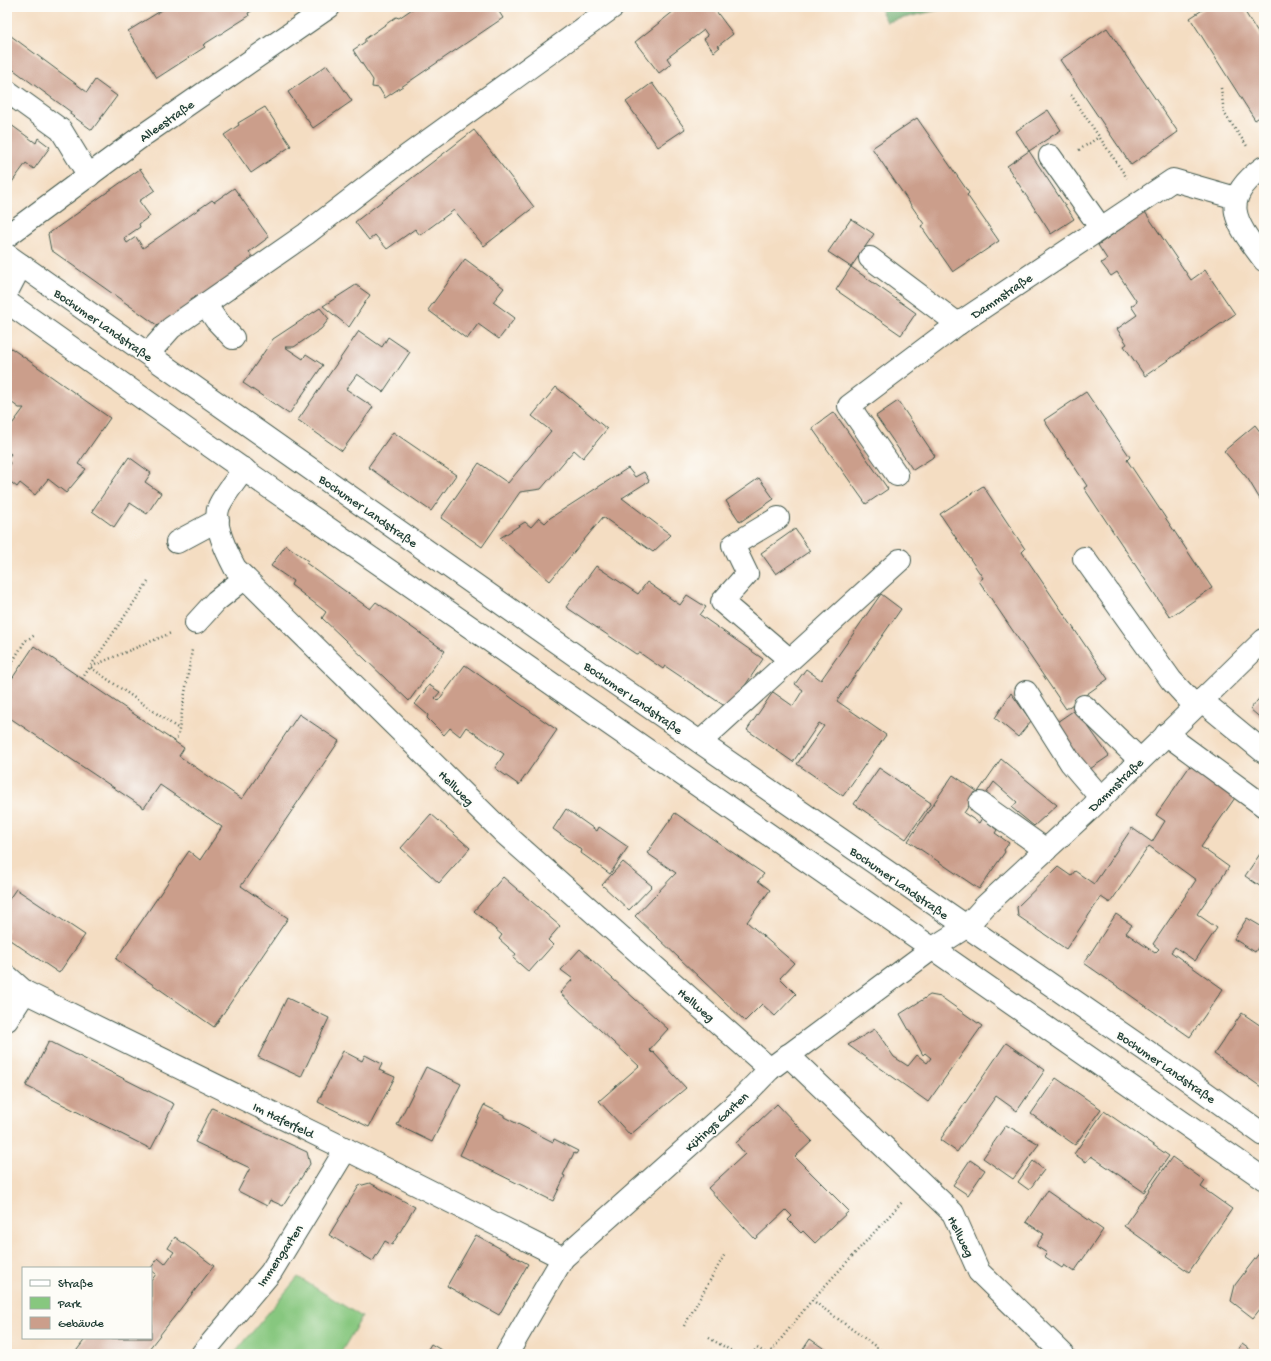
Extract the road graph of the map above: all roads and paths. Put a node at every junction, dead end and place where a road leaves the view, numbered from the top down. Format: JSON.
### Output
{"nodes":[{"id":1,"x":329,"y":7,"type":"edge"},
{"id":2,"x":613,"y":7,"type":"edge"},
{"id":3,"x":1221,"y":88,"type":"dead end"},
{"id":4,"x":7,"y":91,"type":"edge"},
{"id":5,"x":1071,"y":95,"type":"dead end"},
{"id":6,"x":1050,"y":156,"type":"dead end"},
{"id":7,"x":1263,"y":167,"type":"edge"},
{"id":8,"x":89,"y":176,"type":"junction"},
{"id":9,"x":1236,"y":198,"type":"junction"},
{"id":10,"x":1141,"y":200,"type":"junction"},
{"id":11,"x":1100,"y":227,"type":"junction"},
{"id":12,"x":7,"y":236,"type":"edge"},
{"id":13,"x":870,"y":258,"type":"dead end"},
{"id":14,"x":14,"y":260,"type":"edge"},
{"id":15,"x":1264,"y":260,"type":"edge"},
{"id":16,"x":7,"y":292,"type":"edge"},
{"id":17,"x":7,"y":302,"type":"edge"},
{"id":18,"x":205,"y":304,"type":"junction"},
{"id":19,"x":958,"y":324,"type":"junction"},
{"id":20,"x":234,"y":338,"type":"dead end"},
{"id":21,"x":148,"y":354,"type":"junction"},
{"id":22,"x":244,"y":469,"type":"junction"},
{"id":23,"x":898,"y":475,"type":"dead end"},
{"id":24,"x":778,"y":518,"type":"dead end"},
{"id":25,"x":218,"y":520,"type":"junction"},
{"id":26,"x":177,"y":542,"type":"dead end"},
{"id":27,"x":1084,"y":558,"type":"dead end"},
{"id":28,"x":900,"y":560,"type":"dead end"},
{"id":29,"x":245,"y":578,"type":"junction"},
{"id":30,"x":148,"y":582,"type":"dead end"},
{"id":31,"x":196,"y":623,"type":"junction"},
{"id":32,"x":35,"y":636,"type":"dead end"},
{"id":33,"x":1264,"y":640,"type":"edge"},
{"id":34,"x":790,"y":660,"type":"junction"},
{"id":35,"x":90,"y":667,"type":"junction"},
{"id":36,"x":7,"y":671,"type":"edge"},
{"id":37,"x":82,"y":679,"type":"dead end"},
{"id":38,"x":1026,"y":692,"type":"dead end"},
{"id":39,"x":1198,"y":703,"type":"junction"},
{"id":40,"x":1084,"y":706,"type":"dead end"},
{"id":41,"x":179,"y":729,"type":"junction"},
{"id":42,"x":1166,"y":734,"type":"junction"},
{"id":43,"x":174,"y":741,"type":"dead end"},
{"id":44,"x":700,"y":742,"type":"junction"},
{"id":45,"x":1264,"y":752,"type":"edge"},
{"id":46,"x":1140,"y":760,"type":"junction"},
{"id":47,"x":1101,"y":798,"type":"junction"},
{"id":48,"x":980,"y":803,"type":"dead end"},
{"id":49,"x":1264,"y":806,"type":"edge"},
{"id":50,"x":1046,"y":850,"type":"junction"},
{"id":51,"x":966,"y":927,"type":"junction"},
{"id":52,"x":933,"y":948,"type":"junction"},
{"id":53,"x":7,"y":976,"type":"edge"},
{"id":54,"x":25,"y":992,"type":"junction"},
{"id":55,"x":7,"y":1020,"type":"edge"},
{"id":56,"x":788,"y":1056,"type":"junction"},
{"id":57,"x":770,"y":1069,"type":"junction"},
{"id":58,"x":1264,"y":1135,"type":"edge"},
{"id":59,"x":346,"y":1149,"type":"junction"},
{"id":60,"x":1264,"y":1179,"type":"edge"},
{"id":61,"x":921,"y":1184,"type":"junction"},
{"id":62,"x":725,"y":1254,"type":"dead end"},
{"id":63,"x":563,"y":1258,"type":"junction"},
{"id":64,"x":812,"y":1300,"type":"junction"},
{"id":65,"x":684,"y":1326,"type":"dead end"},
{"id":66,"x":709,"y":1338,"type":"dead end"},
{"id":67,"x":202,"y":1354,"type":"edge"},
{"id":68,"x":506,"y":1354,"type":"edge"},
{"id":69,"x":736,"y":1354,"type":"edge"},
{"id":70,"x":752,"y":1354,"type":"edge"},
{"id":71,"x":768,"y":1354,"type":"edge"},
{"id":72,"x":886,"y":1354,"type":"edge"},
{"id":73,"x":1063,"y":1354,"type":"edge"}],
"edges":[{"from":1,"to":8,"type":"street","name":"Alleestraße"},
{"from":2,"to":18,"type":"street"},
{"from":3,"to":7,"type":"path"},
{"from":4,"to":8,"type":"street"},
{"from":5,"to":10,"type":"path"},
{"from":6,"to":11,"type":"street"},
{"from":7,"to":9,"type":"street"},
{"from":8,"to":12,"type":"street","name":"Alleestraße"},
{"from":9,"to":10,"type":"street","name":"Dammstraße"},
{"from":9,"to":15,"type":"street"},
{"from":10,"to":11,"type":"street","name":"Dammstraße"},
{"from":11,"to":19,"type":"street","name":"Dammstraße"},
{"from":13,"to":19,"type":"street"},
{"from":14,"to":16,"type":"street"},
{"from":14,"to":21,"type":"street","name":"Bochumer Landstraße"},
{"from":17,"to":22,"type":"street"},
{"from":18,"to":20,"type":"street"},
{"from":18,"to":21,"type":"street"},
{"from":19,"to":23,"type":"street","name":"Dammstraße"},
{"from":21,"to":44,"type":"street","name":"Bochumer Landstraße"},
{"from":22,"to":25,"type":"street","name":"Hellweg"},
{"from":22,"to":52,"type":"street"},
{"from":24,"to":34,"type":"street"},
{"from":25,"to":26,"type":"street"},
{"from":25,"to":29,"type":"street","name":"Hellweg"},
{"from":27,"to":39,"type":"street"},
{"from":28,"to":34,"type":"street"},
{"from":29,"to":31,"type":"street"},
{"from":29,"to":57,"type":"street","name":"Hellweg"},
{"from":30,"to":35,"type":"path"},
{"from":31,"to":35,"type":"path"},
{"from":31,"to":41,"type":"path"},
{"from":32,"to":36,"type":"path"},
{"from":33,"to":39,"type":"street","name":"Dammstraße"},
{"from":34,"to":44,"type":"street"},
{"from":35,"to":37,"type":"path"},
{"from":35,"to":41,"type":"path"},
{"from":38,"to":47,"type":"street"},
{"from":39,"to":42,"type":"street","name":"Dammstraße"},
{"from":39,"to":45,"type":"street"},
{"from":40,"to":46,"type":"street"},
{"from":41,"to":43,"type":"path"},
{"from":42,"to":46,"type":"street","name":"Dammstraße"},
{"from":42,"to":49,"type":"street"},
{"from":44,"to":51,"type":"street","name":"Bochumer Landstraße"},
{"from":46,"to":47,"type":"street","name":"Dammstraße"},
{"from":47,"to":50,"type":"street","name":"Dammstraße"},
{"from":48,"to":50,"type":"street"},
{"from":50,"to":51,"type":"street","name":"Dammstraße"},
{"from":51,"to":52,"type":"street","name":"Kütings Garten"},
{"from":51,"to":58,"type":"street","name":"Bochumer Landstraße"},
{"from":52,"to":56,"type":"street","name":"Kütings Garten"},
{"from":52,"to":60,"type":"street"},
{"from":53,"to":54,"type":"street","name":"Im Haferfeld"},
{"from":54,"to":55,"type":"street"},
{"from":54,"to":59,"type":"street","name":"Im Haferfeld"},
{"from":56,"to":57,"type":"street","name":"Kütings Garten"},
{"from":56,"to":61,"type":"street","name":"Hellweg"},
{"from":57,"to":63,"type":"street","name":"Kütings Garten"},
{"from":59,"to":63,"type":"street","name":"Im Haferfeld"},
{"from":59,"to":67,"type":"street","name":"Immengarten"},
{"from":61,"to":64,"type":"path"},
{"from":61,"to":73,"type":"street","name":"Hellweg"},
{"from":62,"to":65,"type":"path"},
{"from":63,"to":68,"type":"street","name":"Kütings Garten"},
{"from":64,"to":71,"type":"path"},
{"from":64,"to":72,"type":"path"},
{"from":66,"to":69,"type":"path"},
{"from":70,"to":71,"type":"path"}]}
